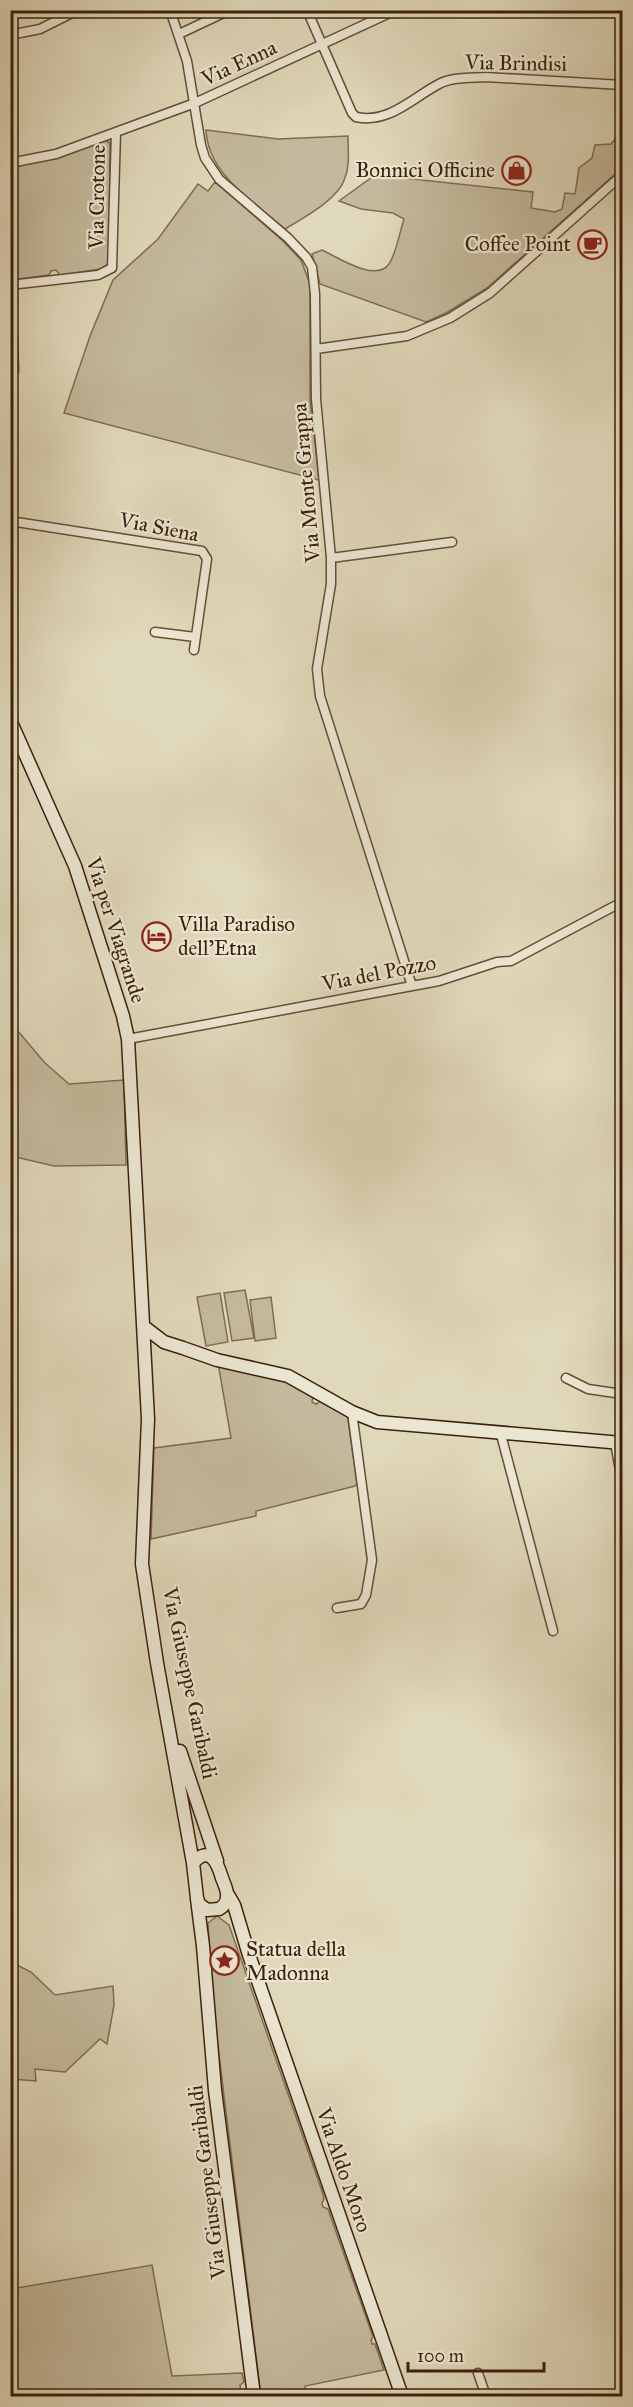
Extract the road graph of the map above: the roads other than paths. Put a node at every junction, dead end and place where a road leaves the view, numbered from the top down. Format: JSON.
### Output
{"nodes":[{"id":1,"x":78,"y":10,"type":"edge"},
{"id":2,"x":170,"y":10,"type":"edge"},
{"id":3,"x":230,"y":10,"type":"edge"},
{"id":4,"x":307,"y":10,"type":"edge"},
{"id":5,"x":396,"y":10,"type":"edge"},
{"id":6,"x":179,"y":34,"type":"junction"},
{"id":7,"x":10,"y":35,"type":"edge"},
{"id":8,"x":322,"y":45,"type":"junction"},
{"id":9,"x":622,"y":85,"type":"edge"},
{"id":10,"x":195,"y":103,"type":"junction"},
{"id":11,"x":116,"y":132,"type":"junction"},
{"id":12,"x":10,"y":163,"type":"edge"},
{"id":13,"x":622,"y":176,"type":"edge"},
{"id":14,"x":11,"y":285,"type":"edge"},
{"id":15,"x":316,"y":349,"type":"junction"},
{"id":16,"x":14,"y":371,"type":"dead end"},
{"id":17,"x":10,"y":520,"type":"edge"},
{"id":18,"x":452,"y":543,"type":"dead end"},
{"id":19,"x":332,"y":558,"type":"junction"},
{"id":20,"x":155,"y":632,"type":"dead end"},
{"id":21,"x":195,"y":637,"type":"junction"},
{"id":22,"x":194,"y":650,"type":"dead end"},
{"id":23,"x":10,"y":720,"type":"edge"},
{"id":24,"x":622,"y":902,"type":"edge"},
{"id":25,"x":412,"y":986,"type":"junction"},
{"id":26,"x":128,"y":1039,"type":"junction"},
{"id":27,"x":143,"y":1326,"type":"junction"},
{"id":28,"x":566,"y":1378,"type":"dead end"},
{"id":29,"x":622,"y":1394,"type":"edge"},
{"id":30,"x":352,"y":1412,"type":"junction"},
{"id":31,"x":500,"y":1431,"type":"junction"},
{"id":32,"x":619,"y":1443,"type":"edge"},
{"id":33,"x":622,"y":1481,"type":"edge"},
{"id":34,"x":142,"y":1547,"type":"junction"},
{"id":35,"x":337,"y":1608,"type":"dead end"},
{"id":36,"x":553,"y":1631,"type":"dead end"},
{"id":37,"x":217,"y":1861,"type":"junction"},
{"id":38,"x":194,"y":1863,"type":"junction"},
{"id":39,"x":227,"y":1893,"type":"junction"},
{"id":40,"x":197,"y":1898,"type":"junction"},
{"id":41,"x":214,"y":1911,"type":"junction"},
{"id":42,"x":249,"y":1955,"type":"junction"},
{"id":43,"x":205,"y":1961,"type":"junction"},
{"id":44,"x":478,"y":2373,"type":"dead end"},
{"id":45,"x":254,"y":2397,"type":"edge"},
{"id":46,"x":402,"y":2397,"type":"edge"},
{"id":47,"x":486,"y":2397,"type":"edge"}],
"edges":[{"from":1,"to":7,"type":"street"},
{"from":2,"to":6,"type":"street","name":"Via Monte Grappa"},
{"from":3,"to":6,"type":"street"},
{"from":4,"to":8,"type":"street","name":"Via Brindisi"},
{"from":5,"to":8,"type":"street","name":"Via Enna"},
{"from":6,"to":10,"type":"street","name":"Via Monte Grappa"},
{"from":8,"to":9,"type":"street","name":"Via Brindisi"},
{"from":8,"to":10,"type":"street","name":"Via Enna"},
{"from":10,"to":11,"type":"street","name":"Via Enna"},
{"from":10,"to":15,"type":"street","name":"Via Monte Grappa"},
{"from":11,"to":12,"type":"street","name":"Via Enna"},
{"from":11,"to":14,"type":"street","name":"Via Crotone"},
{"from":13,"to":15,"type":"street"},
{"from":14,"to":16,"type":"street"},
{"from":15,"to":19,"type":"street","name":"Via Monte Grappa"},
{"from":17,"to":21,"type":"street","name":"Via Siena"},
{"from":18,"to":19,"type":"street"},
{"from":19,"to":25,"type":"street","name":"Via Monte Grappa"},
{"from":20,"to":21,"type":"street"},
{"from":21,"to":22,"type":"street","name":"Via Siena"},
{"from":23,"to":26,"type":"main road","name":"Via per Viagrande"},
{"from":24,"to":25,"type":"street","name":"Via del Pozzo"},
{"from":25,"to":26,"type":"street","name":"Via del Pozzo"},
{"from":26,"to":27,"type":"main road","name":"Via per Viagrande"},
{"from":27,"to":30,"type":"main road"},
{"from":27,"to":34,"type":"main road","name":"Via Giuseppe Garibaldi"},
{"from":28,"to":29,"type":"street"},
{"from":30,"to":31,"type":"main road"},
{"from":30,"to":35,"type":"street"},
{"from":31,"to":32,"type":"main road"},
{"from":31,"to":36,"type":"street"},
{"from":32,"to":33,"type":"street"},
{"from":34,"to":37,"type":"main road","name":"Via Giuseppe Garibaldi"},
{"from":34,"to":38,"type":"main road","name":"Via Giuseppe Garibaldi"},
{"from":37,"to":38,"type":"main road"},
{"from":37,"to":39,"type":"main road","name":"Via Giuseppe Garibaldi"},
{"from":38,"to":40,"type":"main road","name":"Via Giuseppe Garibaldi"},
{"from":39,"to":41,"type":"main road"},
{"from":39,"to":42,"type":"main road","name":"Via Giuseppe Garibaldi"},
{"from":40,"to":41,"type":"main road"},
{"from":40,"to":43,"type":"main road","name":"Via Giuseppe Garibaldi"},
{"from":41,"to":42,"type":"main road"},
{"from":41,"to":43,"type":"main road"},
{"from":42,"to":46,"type":"main road","name":"Via Aldo Moro"},
{"from":43,"to":45,"type":"main road","name":"Via Giuseppe Garibaldi"},
{"from":44,"to":47,"type":"street"}]}
